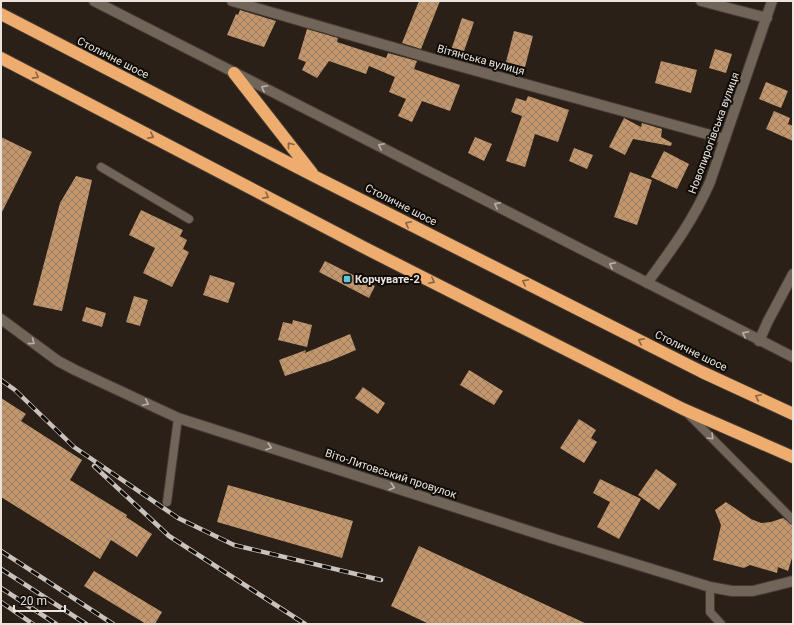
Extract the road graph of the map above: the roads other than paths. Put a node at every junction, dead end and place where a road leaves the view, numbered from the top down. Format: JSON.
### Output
{"nodes":[{"id":1,"x":94,"y":1,"type":"edge"},
{"id":2,"x":232,"y":1,"type":"edge"},
{"id":3,"x":701,"y":1,"type":"edge"},
{"id":4,"x":772,"y":1,"type":"edge"},
{"id":5,"x":1,"y":14,"type":"edge"},
{"id":6,"x":766,"y":18,"type":"junction"},
{"id":7,"x":1,"y":58,"type":"edge"},
{"id":8,"x":234,"y":73,"type":"junction"},
{"id":9,"x":725,"y":139,"type":"junction"},
{"id":10,"x":101,"y":167,"type":"dead end"},
{"id":11,"x":314,"y":176,"type":"junction"},
{"id":12,"x":189,"y":219,"type":"dead end"},
{"id":13,"x":793,"y":274,"type":"edge"},
{"id":14,"x":647,"y":283,"type":"junction"},
{"id":15,"x":1,"y":319,"type":"edge"},
{"id":16,"x":759,"y":341,"type":"junction"},
{"id":17,"x":793,"y":357,"type":"edge"},
{"id":18,"x":683,"y":409,"type":"junction"},
{"id":19,"x":793,"y":414,"type":"edge"},
{"id":20,"x":178,"y":418,"type":"junction"},
{"id":21,"x":793,"y":457,"type":"edge"},
{"id":22,"x":167,"y":502,"type":"dead end"},
{"id":23,"x":793,"y":520,"type":"edge"},
{"id":24,"x":793,"y":581,"type":"edge"},
{"id":25,"x":710,"y":587,"type":"junction"},
{"id":26,"x":721,"y":624,"type":"edge"}],
"edges":[{"from":1,"to":8,"type":"street"},
{"from":2,"to":9,"type":"street","name":"Вітянська вулиця"},
{"from":3,"to":6,"type":"street"},
{"from":4,"to":6,"type":"street","name":"Новопирогівська вулиця"},
{"from":5,"to":11,"type":"highway","name":"Столичне шосе"},
{"from":6,"to":9,"type":"street","name":"Новопирогівська вулиця"},
{"from":7,"to":18,"type":"highway","one_way":true},
{"from":11,"to":8,"type":"highway","one_way":true},
{"from":14,"to":8,"type":"street","one_way":true},
{"from":9,"to":14,"type":"street","name":"Новопирогівська вулиця"},
{"from":10,"to":12,"type":"lane"},
{"from":19,"to":11,"type":"highway","name":"Столичне шосе","one_way":true},
{"from":13,"to":16,"type":"street"},
{"from":16,"to":14,"type":"street","one_way":true},
{"from":15,"to":20,"type":"street","name":"Віто-Литовський провулок","one_way":true},
{"from":16,"to":17,"type":"street"},
{"from":18,"to":21,"type":"highway"},
{"from":18,"to":23,"type":"lane","one_way":true},
{"from":20,"to":22,"type":"lane"},
{"from":20,"to":25,"type":"street","name":"Віто-Литовський провулок","one_way":true},
{"from":24,"to":25,"type":"street","name":"Віто-Литовський провулок"},
{"from":25,"to":26,"type":"lane"}]}
